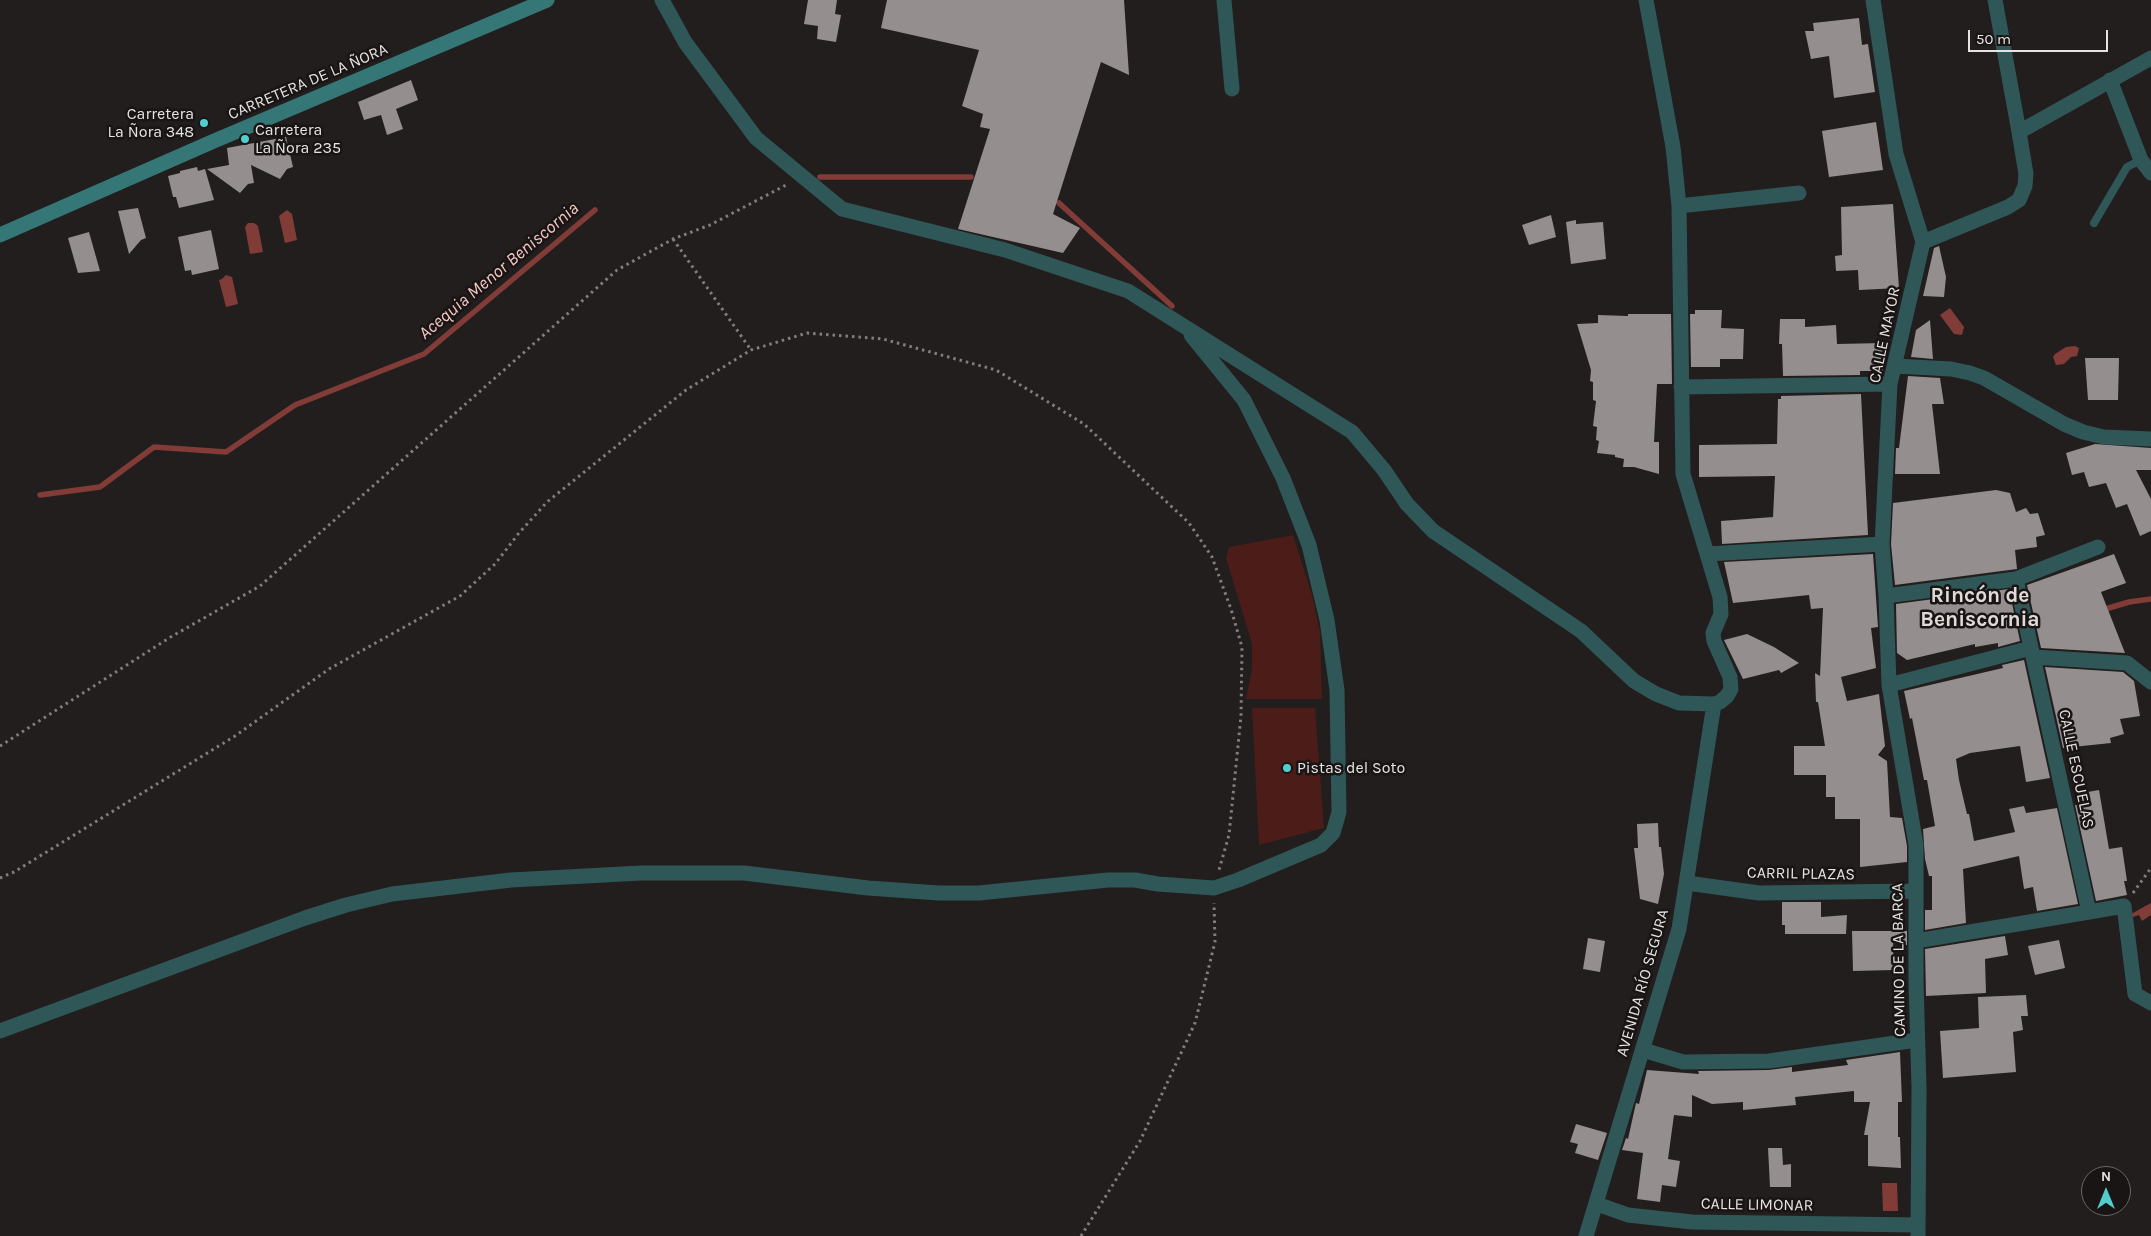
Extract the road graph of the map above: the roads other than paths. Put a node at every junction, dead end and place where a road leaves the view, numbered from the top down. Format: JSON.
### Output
{"nodes":[{"id":1,"x":548,"y":0,"type":"edge"},
{"id":2,"x":662,"y":0,"type":"edge"},
{"id":3,"x":1224,"y":0,"type":"edge"},
{"id":4,"x":1646,"y":0,"type":"edge"},
{"id":5,"x":1873,"y":0,"type":"edge"},
{"id":6,"x":1995,"y":0,"type":"edge"},
{"id":7,"x":2151,"y":58,"type":"edge"},
{"id":8,"x":2110,"y":80,"type":"junction"},
{"id":9,"x":1232,"y":88,"type":"dead end"},
{"id":10,"x":2019,"y":132,"type":"junction"},
{"id":11,"x":2141,"y":160,"type":"junction"},
{"id":12,"x":2151,"y":173,"type":"edge"},
{"id":13,"x":1799,"y":194,"type":"dead end"},
{"id":14,"x":1680,"y":206,"type":"junction"},
{"id":15,"x":2094,"y":224,"type":"dead end"},
{"id":16,"x":0,"y":235,"type":"edge"},
{"id":17,"x":1923,"y":242,"type":"junction"},
{"id":18,"x":1182,"y":325,"type":"junction"},
{"id":19,"x":1894,"y":366,"type":"junction"},
{"id":20,"x":1890,"y":384,"type":"junction"},
{"id":21,"x":1681,"y":387,"type":"junction"},
{"id":22,"x":2151,"y":439,"type":"edge"},
{"id":23,"x":1882,"y":544,"type":"junction"},
{"id":24,"x":2098,"y":548,"type":"dead end"},
{"id":25,"x":1707,"y":554,"type":"junction"},
{"id":26,"x":2016,"y":579,"type":"junction"},
{"id":27,"x":1886,"y":596,"type":"junction"},
{"id":28,"x":2033,"y":653,"type":"junction"},
{"id":29,"x":2151,"y":682,"type":"edge"},
{"id":30,"x":1889,"y":685,"type":"junction"},
{"id":31,"x":1714,"y":704,"type":"junction"},
{"id":32,"x":1687,"y":883,"type":"junction"},
{"id":33,"x":1916,"y":891,"type":"junction"},
{"id":34,"x":2089,"y":912,"type":"junction"},
{"id":35,"x":1916,"y":940,"type":"junction"},
{"id":36,"x":2151,"y":1003,"type":"edge"},
{"id":37,"x":0,"y":1031,"type":"edge"},
{"id":38,"x":1917,"y":1040,"type":"junction"},
{"id":39,"x":1643,"y":1050,"type":"junction"},
{"id":40,"x":1597,"y":1204,"type":"junction"},
{"id":41,"x":1918,"y":1230,"type":"edge"},
{"id":42,"x":1586,"y":1236,"type":"edge"}],
"edges":[{"from":1,"to":16,"type":"main road","name":"CARRETERA DE LA ÑORA"},
{"from":2,"to":18,"type":"street"},
{"from":3,"to":9,"type":"street"},
{"from":4,"to":14,"type":"street"},
{"from":5,"to":17,"type":"street"},
{"from":6,"to":10,"type":"street"},
{"from":7,"to":8,"type":"street"},
{"from":8,"to":10,"type":"street"},
{"from":8,"to":11,"type":"street"},
{"from":10,"to":17,"type":"street"},
{"from":11,"to":12,"type":"street"},
{"from":11,"to":15,"type":"lane"},
{"from":13,"to":14,"type":"street"},
{"from":14,"to":21,"type":"street"},
{"from":17,"to":19,"type":"street","name":"CALLE MAYOR"},
{"from":18,"to":31,"type":"street"},
{"from":18,"to":37,"type":"street"},
{"from":19,"to":20,"type":"street","name":"CALLE MAYOR"},
{"from":19,"to":22,"type":"street"},
{"from":20,"to":21,"type":"street"},
{"from":20,"to":23,"type":"street","name":"CALLE MAYOR"},
{"from":21,"to":25,"type":"street"},
{"from":23,"to":25,"type":"street"},
{"from":23,"to":27,"type":"street","name":"CALLE MAYOR"},
{"from":24,"to":26,"type":"street"},
{"from":25,"to":31,"type":"street"},
{"from":26,"to":27,"type":"street"},
{"from":26,"to":28,"type":"street","name":"CALLE ESCUELAS"},
{"from":27,"to":30,"type":"street","name":"CALLE MAYOR"},
{"from":28,"to":29,"type":"street"},
{"from":28,"to":30,"type":"street"},
{"from":28,"to":34,"type":"street","name":"CALLE ESCUELAS"},
{"from":30,"to":33,"type":"street","name":"CAMINO DE LA BARCA"},
{"from":31,"to":32,"type":"street","name":"AVENIDA RÍO SEGURA"},
{"from":32,"to":33,"type":"street","name":"CARRIL PLAZAS"},
{"from":32,"to":39,"type":"street","name":"AVENIDA RÍO SEGURA"},
{"from":33,"to":35,"type":"street","name":"CAMINO DE LA BARCA"},
{"from":34,"to":35,"type":"street"},
{"from":34,"to":36,"type":"street"},
{"from":35,"to":38,"type":"street","name":"CAMINO DE LA BARCA"},
{"from":38,"to":39,"type":"street"},
{"from":38,"to":41,"type":"street","name":"CAMINO DE LA BARCA"},
{"from":39,"to":40,"type":"street","name":"AVENIDA RÍO SEGURA"},
{"from":40,"to":41,"type":"street","name":"CALLE LIMONAR"},
{"from":40,"to":42,"type":"street","name":"AVENIDA RÍO SEGURA"}]}
